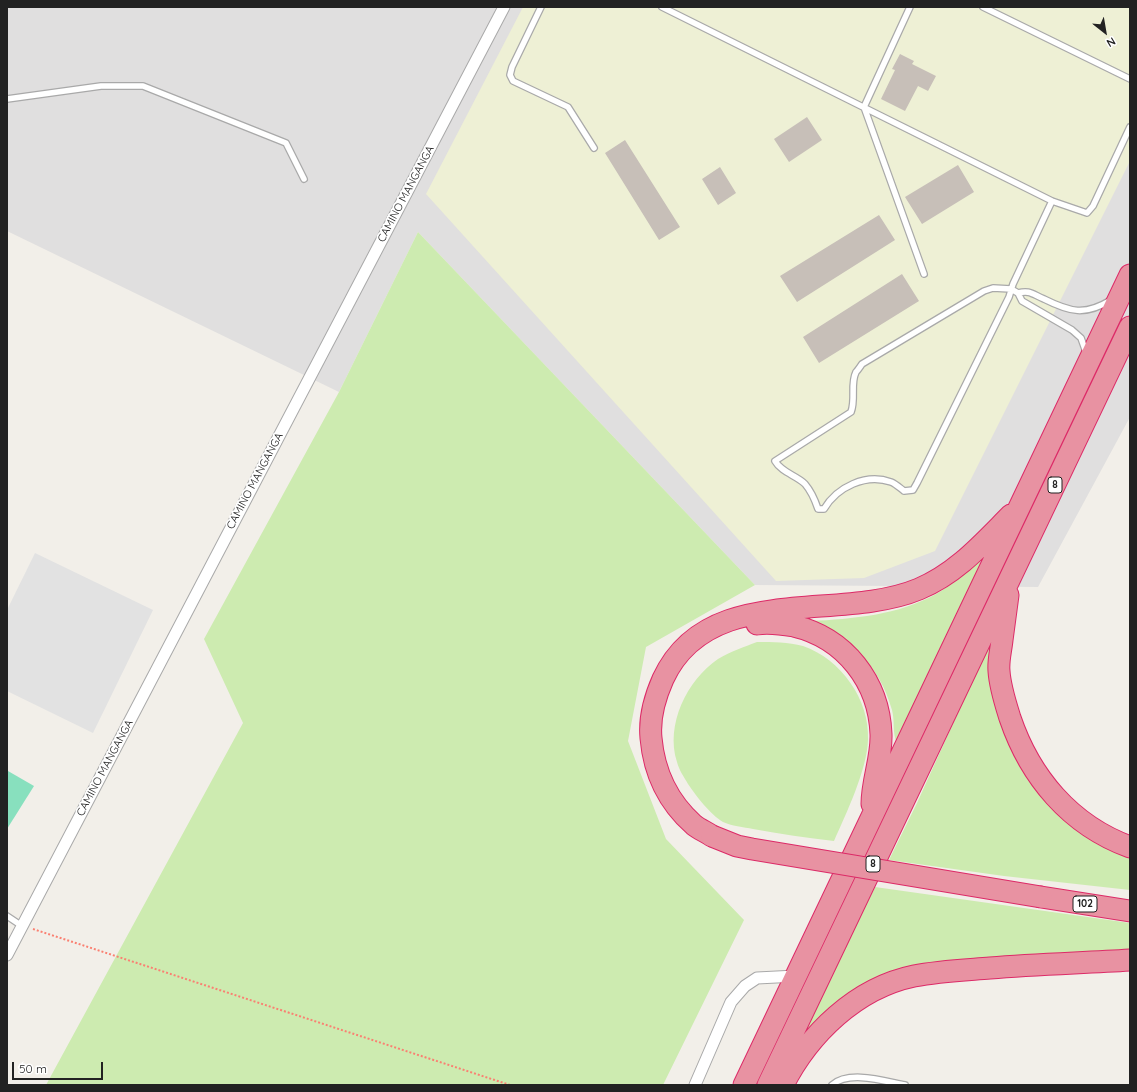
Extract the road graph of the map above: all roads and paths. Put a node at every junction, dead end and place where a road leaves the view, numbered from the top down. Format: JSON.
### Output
{"nodes":[{"id":1,"x":504,"y":7,"type":"edge"},
{"id":2,"x":541,"y":7,"type":"edge"},
{"id":3,"x":662,"y":7,"type":"edge"},
{"id":4,"x":910,"y":7,"type":"edge"},
{"id":5,"x":983,"y":7,"type":"edge"},
{"id":6,"x":1130,"y":79,"type":"edge"},
{"id":7,"x":7,"y":99,"type":"edge"},
{"id":8,"x":864,"y":107,"type":"junction"},
{"id":9,"x":1130,"y":128,"type":"edge"},
{"id":10,"x":594,"y":148,"type":"dead end"},
{"id":11,"x":304,"y":179,"type":"dead end"},
{"id":12,"x":1052,"y":201,"type":"junction"},
{"id":13,"x":924,"y":274,"type":"dead end"},
{"id":14,"x":1126,"y":284,"type":"edge"},
{"id":15,"x":1011,"y":289,"type":"junction"},
{"id":16,"x":1018,"y":293,"type":"junction"},
{"id":17,"x":1130,"y":327,"type":"edge"},
{"id":18,"x":1089,"y":361,"type":"junction"},
{"id":19,"x":1022,"y":504,"type":"junction"},
{"id":20,"x":1009,"y":581,"type":"junction"},
{"id":21,"x":958,"y":635,"type":"junction"},
{"id":22,"x":978,"y":644,"type":"junction"},
{"id":23,"x":872,"y":817,"type":"junction"},
{"id":24,"x":716,"y":830,"type":"junction"},
{"id":25,"x":1130,"y":847,"type":"edge"},
{"id":26,"x":1041,"y":892,"type":"junction"},
{"id":27,"x":1130,"y":900,"type":"edge"},
{"id":28,"x":1130,"y":911,"type":"edge"},
{"id":29,"x":7,"y":916,"type":"edge"},
{"id":30,"x":22,"y":926,"type":"junction"},
{"id":31,"x":7,"y":955,"type":"edge"},
{"id":32,"x":1130,"y":960,"type":"edge"},
{"id":33,"x":796,"y":976,"type":"junction"},
{"id":34,"x":510,"y":1085,"type":"edge"},
{"id":35,"x":695,"y":1085,"type":"edge"},
{"id":36,"x":744,"y":1085,"type":"edge"},
{"id":37,"x":768,"y":1085,"type":"edge"},
{"id":38,"x":783,"y":1085,"type":"edge"},
{"id":39,"x":832,"y":1085,"type":"edge"},
{"id":40,"x":905,"y":1085,"type":"edge"}],
"edges":[{"from":1,"to":30,"type":"street","name":"CAMINO MANGANGA"},
{"from":2,"to":10,"type":"lane"},
{"from":3,"to":8,"type":"lane"},
{"from":4,"to":8,"type":"lane"},
{"from":5,"to":6,"type":"lane"},
{"from":7,"to":11,"type":"lane"},
{"from":8,"to":12,"type":"lane"},
{"from":8,"to":13,"type":"lane"},
{"from":9,"to":12,"type":"lane"},
{"from":12,"to":15,"type":"lane"},
{"from":14,"to":16,"type":"lane"},
{"from":14,"to":18,"type":"highway","number":"8"},
{"from":15,"to":15,"type":"lane"},
{"from":15,"to":16,"type":"lane"},
{"from":16,"to":18,"type":"lane"},
{"from":17,"to":20,"type":"highway","number":"8"},
{"from":18,"to":19,"type":"highway","number":"8"},
{"from":19,"to":21,"type":"highway","number":"8"},
{"from":19,"to":24,"type":"highway"},
{"from":20,"to":22,"type":"highway","number":"8"},
{"from":20,"to":25,"type":"highway"},
{"from":21,"to":22,"type":"street"},
{"from":21,"to":23,"type":"highway","number":"8"},
{"from":22,"to":37,"type":"highway","number":"8"},
{"from":23,"to":24,"type":"highway"},
{"from":23,"to":33,"type":"highway","number":"8"},
{"from":24,"to":26,"type":"highway","number":"102"},
{"from":26,"to":27,"type":"highway","number":"102"},
{"from":26,"to":28,"type":"highway","number":"102"},
{"from":29,"to":30,"type":"lane"},
{"from":30,"to":31,"type":"street","name":"CAMINO MANGANGA"},
{"from":30,"to":34,"type":"path"},
{"from":32,"to":38,"type":"highway"},
{"from":33,"to":35,"type":"street"},
{"from":33,"to":36,"type":"highway","number":"8"},
{"from":39,"to":40,"type":"lane"}]}
